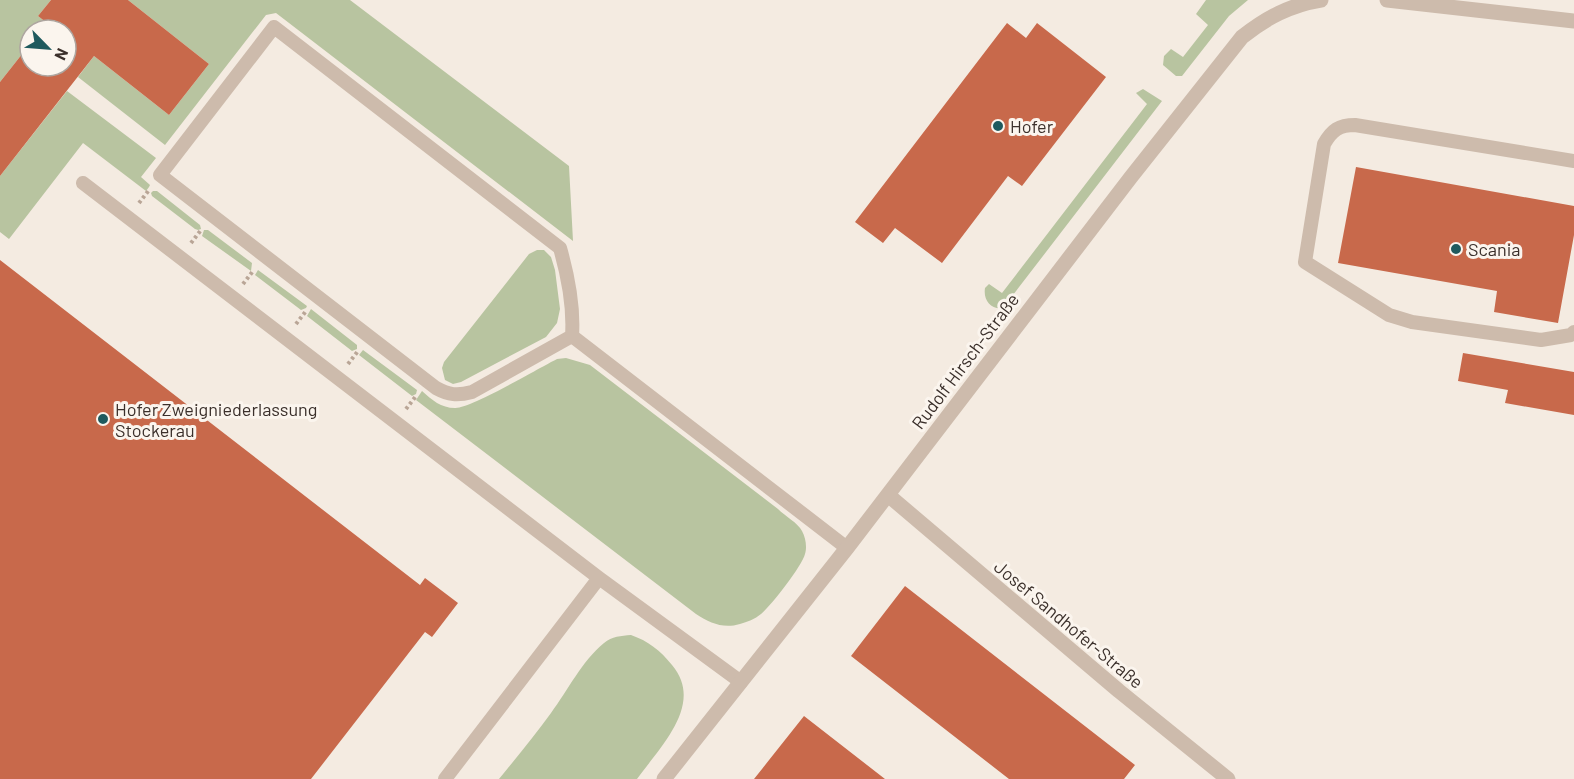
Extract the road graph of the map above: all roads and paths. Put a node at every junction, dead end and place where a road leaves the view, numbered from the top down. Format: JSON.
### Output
{"nodes":[{"id":1,"x":1321,"y":0,"type":"edge"},
{"id":2,"x":1387,"y":0,"type":"edge"},
{"id":3,"x":1574,"y":21,"type":"edge"},
{"id":4,"x":1574,"y":161,"type":"edge"},
{"id":5,"x":160,"y":175,"type":"junction"},
{"id":6,"x":83,"y":183,"type":"dead end"},
{"id":7,"x":212,"y":215,"type":"junction"},
{"id":8,"x":127,"y":217,"type":"junction"},
{"id":9,"x":264,"y":256,"type":"junction"},
{"id":10,"x":180,"y":257,"type":"junction"},
{"id":11,"x":318,"y":297,"type":"junction"},
{"id":12,"x":233,"y":298,"type":"junction"},
{"id":13,"x":1574,"y":332,"type":"edge"},
{"id":14,"x":572,"y":336,"type":"junction"},
{"id":15,"x":370,"y":337,"type":"junction"},
{"id":16,"x":286,"y":338,"type":"junction"},
{"id":17,"x":338,"y":378,"type":"junction"},
{"id":18,"x":427,"y":381,"type":"junction"},
{"id":19,"x":396,"y":423,"type":"junction"},
{"id":20,"x":888,"y":495,"type":"junction"},
{"id":21,"x":847,"y":548,"type":"junction"},
{"id":22,"x":599,"y":578,"type":"junction"},
{"id":23,"x":741,"y":682,"type":"junction"},
{"id":24,"x":445,"y":779,"type":"edge"},
{"id":25,"x":664,"y":779,"type":"edge"},
{"id":26,"x":1228,"y":779,"type":"edge"}],
"edges":[{"from":1,"to":20,"type":"street","name":"Rudolf Hirsch-Straße"},
{"from":2,"to":3,"type":"street"},
{"from":4,"to":13,"type":"lane"},
{"from":5,"to":7,"type":"lane"},
{"from":5,"to":8,"type":"path"},
{"from":5,"to":14,"type":"lane"},
{"from":6,"to":8,"type":"lane"},
{"from":7,"to":9,"type":"lane"},
{"from":7,"to":10,"type":"path"},
{"from":8,"to":10,"type":"lane"},
{"from":9,"to":11,"type":"lane"},
{"from":9,"to":12,"type":"path"},
{"from":10,"to":12,"type":"lane"},
{"from":11,"to":15,"type":"lane"},
{"from":11,"to":16,"type":"path"},
{"from":12,"to":16,"type":"lane"},
{"from":14,"to":18,"type":"lane"},
{"from":14,"to":21,"type":"lane"},
{"from":15,"to":17,"type":"path"},
{"from":15,"to":18,"type":"lane"},
{"from":16,"to":17,"type":"lane"},
{"from":17,"to":19,"type":"lane"},
{"from":18,"to":19,"type":"path"},
{"from":19,"to":22,"type":"lane"},
{"from":20,"to":21,"type":"street","name":"Rudolf Hirsch-Straße"},
{"from":20,"to":26,"type":"street","name":"Josef Sandhofer-Straße"},
{"from":21,"to":23,"type":"street","name":"Rudolf Hirsch-Straße"},
{"from":22,"to":23,"type":"lane"},
{"from":22,"to":24,"type":"lane"},
{"from":23,"to":25,"type":"street","name":"Rudolf Hirsch-Straße"}]}
